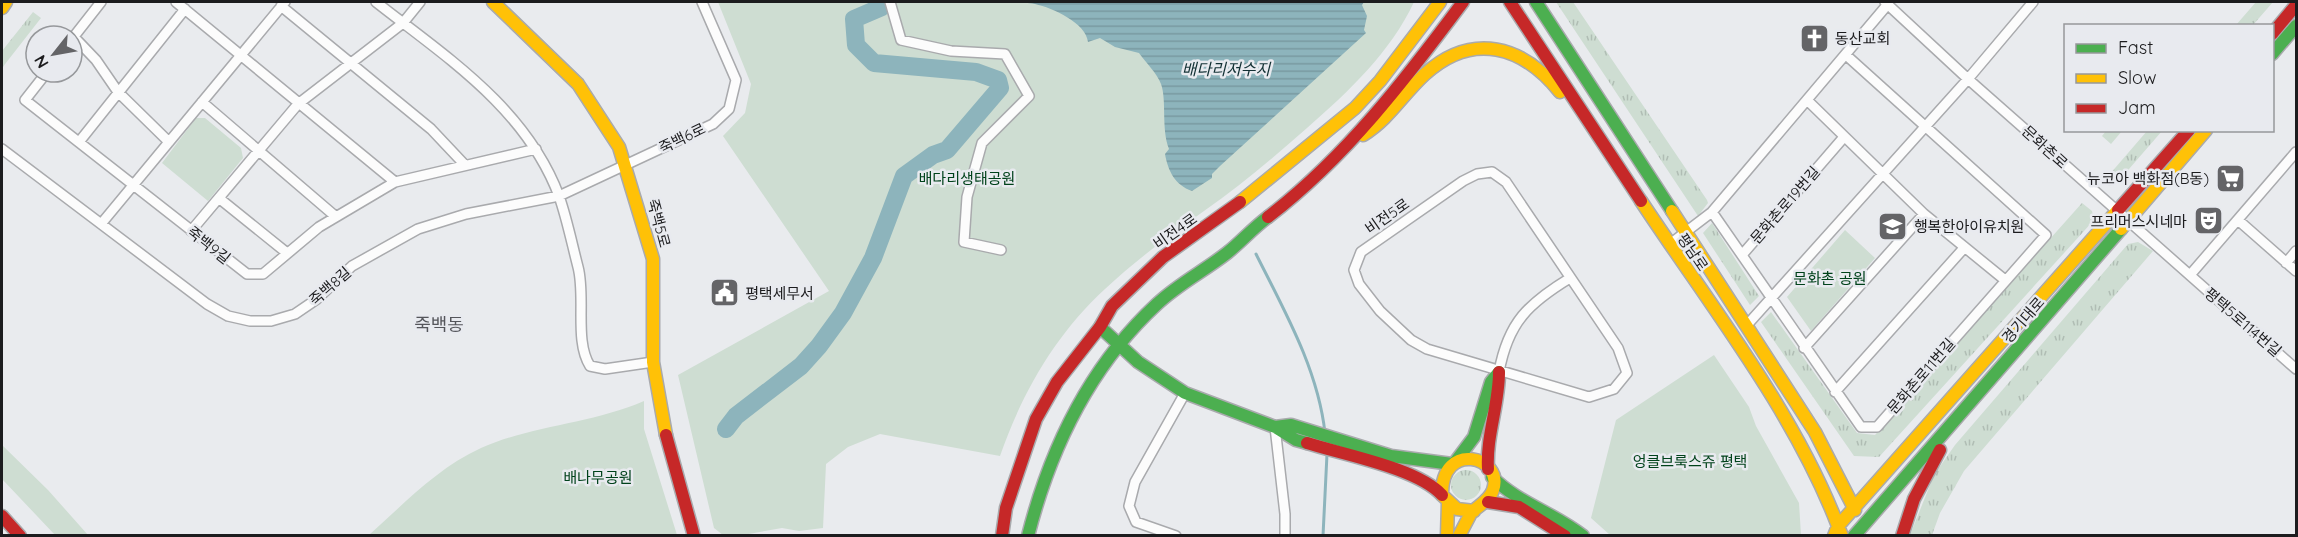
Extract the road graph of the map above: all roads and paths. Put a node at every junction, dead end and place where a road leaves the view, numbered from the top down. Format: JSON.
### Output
{"nodes":[{"id":1,"x":6,"y":2,"type":"edge"},
{"id":2,"x":101,"y":2,"type":"edge"},
{"id":3,"x":176,"y":2,"type":"edge"},
{"id":4,"x":376,"y":2,"type":"edge"},
{"id":5,"x":420,"y":2,"type":"edge"},
{"id":6,"x":493,"y":2,"type":"edge"},
{"id":7,"x":702,"y":2,"type":"edge"},
{"id":8,"x":890,"y":2,"type":"edge"},
{"id":9,"x":1440,"y":2,"type":"edge"},
{"id":10,"x":1463,"y":2,"type":"edge"},
{"id":11,"x":1509,"y":2,"type":"edge"},
{"id":12,"x":1536,"y":2,"type":"edge"},
{"id":13,"x":2032,"y":2,"type":"edge"},
{"id":14,"x":1886,"y":3,"type":"edge"},
{"id":15,"x":283,"y":4,"type":"edge"},
{"id":16,"x":2296,"y":5,"type":"edge"},
{"id":17,"x":2,"y":8,"type":"edge"},
{"id":18,"x":185,"y":9,"type":"junction"},
{"id":19,"x":403,"y":23,"type":"junction"},
{"id":20,"x":84,"y":24,"type":"edge"},
{"id":21,"x":2296,"y":26,"type":"edge"},
{"id":22,"x":2274,"y":32,"type":"edge"},
{"id":23,"x":84,"y":49,"type":"edge"},
{"id":24,"x":2274,"y":52,"type":"edge"},
{"id":25,"x":240,"y":55,"type":"junction"},
{"id":26,"x":1846,"y":55,"type":"junction"},
{"id":27,"x":348,"y":64,"type":"junction"},
{"id":28,"x":1968,"y":79,"type":"junction"},
{"id":29,"x":38,"y":84,"type":"edge"},
{"id":30,"x":118,"y":92,"type":"junction"},
{"id":31,"x":1807,"y":100,"type":"junction"},
{"id":32,"x":202,"y":102,"type":"junction"},
{"id":33,"x":298,"y":104,"type":"junction"},
{"id":34,"x":1925,"y":127,"type":"junction"},
{"id":35,"x":2187,"y":132,"type":"edge"},
{"id":36,"x":2204,"y":132,"type":"edge"},
{"id":37,"x":1844,"y":137,"type":"junction"},
{"id":38,"x":1354,"y":140,"type":"junction"},
{"id":39,"x":79,"y":142,"type":"junction"},
{"id":40,"x":169,"y":142,"type":"junction"},
{"id":41,"x":2,"y":149,"type":"edge"},
{"id":42,"x":536,"y":149,"type":"junction"},
{"id":43,"x":257,"y":151,"type":"junction"},
{"id":44,"x":2296,"y":152,"type":"edge"},
{"id":45,"x":464,"y":164,"type":"junction"},
{"id":46,"x":626,"y":166,"type":"junction"},
{"id":47,"x":1619,"y":168,"type":"junction"},
{"id":48,"x":1883,"y":175,"type":"junction"},
{"id":49,"x":395,"y":182,"type":"junction"},
{"id":50,"x":134,"y":185,"type":"junction"},
{"id":51,"x":559,"y":196,"type":"junction"},
{"id":52,"x":220,"y":199,"type":"junction"},
{"id":53,"x":1712,"y":212,"type":"junction"},
{"id":54,"x":1924,"y":214,"type":"junction"},
{"id":55,"x":335,"y":216,"type":"junction"},
{"id":56,"x":2123,"y":216,"type":"junction"},
{"id":57,"x":2238,"y":220,"type":"junction"},
{"id":58,"x":101,"y":224,"type":"junction"},
{"id":59,"x":191,"y":231,"type":"junction"},
{"id":60,"x":1686,"y":233,"type":"junction"},
{"id":61,"x":1670,"y":244,"type":"junction"},
{"id":62,"x":1964,"y":248,"type":"junction"},
{"id":63,"x":1000,"y":249,"type":"dead end"},
{"id":64,"x":2296,"y":251,"type":"edge"},
{"id":65,"x":287,"y":253,"type":"junction"},
{"id":66,"x":1742,"y":255,"type":"junction"},
{"id":67,"x":2286,"y":263,"type":"junction"},
{"id":68,"x":2296,"y":271,"type":"edge"},
{"id":69,"x":2190,"y":275,"type":"junction"},
{"id":70,"x":1570,"y":278,"type":"junction"},
{"id":71,"x":2005,"y":280,"type":"junction"},
{"id":72,"x":1772,"y":301,"type":"junction"},
{"id":73,"x":1747,"y":325,"type":"junction"},
{"id":74,"x":1100,"y":327,"type":"junction"},
{"id":75,"x":1119,"y":345,"type":"junction"},
{"id":76,"x":1804,"y":348,"type":"junction"},
{"id":77,"x":653,"y":362,"type":"junction"},
{"id":78,"x":2296,"y":369,"type":"edge"},
{"id":79,"x":1499,"y":372,"type":"junction"},
{"id":80,"x":1836,"y":392,"type":"junction"},
{"id":81,"x":1185,"y":393,"type":"junction"},
{"id":82,"x":1970,"y":404,"type":"junction"},
{"id":83,"x":1275,"y":426,"type":"junction"},
{"id":84,"x":1454,"y":462,"type":"junction"},
{"id":85,"x":1490,"y":473,"type":"junction"},
{"id":86,"x":1445,"y":499,"type":"junction"},
{"id":87,"x":1488,"y":502,"type":"junction"},
{"id":88,"x":1854,"y":510,"type":"junction"},
{"id":89,"x":1474,"y":511,"type":"junction"},
{"id":90,"x":2,"y":516,"type":"edge"},
{"id":91,"x":1838,"y":532,"type":"edge"},
{"id":92,"x":1859,"y":533,"type":"edge"},
{"id":93,"x":20,"y":536,"type":"edge"},
{"id":94,"x":694,"y":536,"type":"edge"},
{"id":95,"x":1002,"y":536,"type":"edge"},
{"id":96,"x":1028,"y":536,"type":"edge"},
{"id":97,"x":1176,"y":536,"type":"edge"},
{"id":98,"x":1285,"y":536,"type":"edge"},
{"id":99,"x":1447,"y":536,"type":"edge"},
{"id":100,"x":1459,"y":536,"type":"edge"},
{"id":101,"x":1565,"y":536,"type":"edge"},
{"id":102,"x":1583,"y":536,"type":"edge"},
{"id":103,"x":1902,"y":536,"type":"edge"}],
"edges":[{"from":1,"to":17,"type":"main road"},
{"from":2,"to":20,"type":"street"},
{"from":3,"to":18,"type":"street"},
{"from":4,"to":19,"type":"street"},
{"from":5,"to":19,"type":"street"},
{"from":6,"to":46,"type":"main road","name":"죽백5로"},
{"from":7,"to":46,"type":"street","name":"죽백6로"},
{"from":8,"to":63,"type":"street"},
{"from":9,"to":74,"type":"main road","name":"비전4로"},
{"from":10,"to":38,"type":"main road"},
{"from":11,"to":47,"type":"main road","name":"평남로"},
{"from":12,"to":60,"type":"main road","name":"평남로"},
{"from":13,"to":28,"type":"street"},
{"from":14,"to":26,"type":"street"},
{"from":14,"to":28,"type":"street","name":"문화촌로"},
{"from":15,"to":25,"type":"street"},
{"from":15,"to":27,"type":"street"},
{"from":16,"to":22,"type":"main road"},
{"from":18,"to":25,"type":"street"},
{"from":18,"to":30,"type":"street"},
{"from":19,"to":27,"type":"street"},
{"from":19,"to":42,"type":"street"},
{"from":21,"to":24,"type":"main road"},
{"from":23,"to":30,"type":"street"},
{"from":25,"to":32,"type":"street"},
{"from":25,"to":33,"type":"street"},
{"from":26,"to":31,"type":"street"},
{"from":26,"to":34,"type":"street"},
{"from":27,"to":33,"type":"street"},
{"from":27,"to":45,"type":"street"},
{"from":28,"to":34,"type":"street"},
{"from":28,"to":56,"type":"street","name":"문화촌로"},
{"from":29,"to":39,"type":"street","name":"죽백9길"},
{"from":30,"to":39,"type":"street"},
{"from":30,"to":40,"type":"street"},
{"from":31,"to":37,"type":"street"},
{"from":31,"to":53,"type":"street"},
{"from":32,"to":40,"type":"street"},
{"from":32,"to":43,"type":"street"},
{"from":33,"to":43,"type":"street"},
{"from":33,"to":49,"type":"street"},
{"from":34,"to":48,"type":"street"},
{"from":34,"to":71,"type":"street","name":"문화촌로11번길"},
{"from":35,"to":56,"type":"main road","name":"경기대로"},
{"from":36,"to":56,"type":"main road","name":"경기대로"},
{"from":37,"to":48,"type":"street"},
{"from":37,"to":66,"type":"street","name":"문화촌로19번길"},
{"from":38,"to":47,"type":"main road"},
{"from":38,"to":75,"type":"main road"},
{"from":39,"to":50,"type":"street","name":"죽백9길"},
{"from":40,"to":50,"type":"street"},
{"from":41,"to":58,"type":"street","name":"죽백8길"},
{"from":42,"to":45,"type":"street","name":"죽백9길"},
{"from":42,"to":51,"type":"street"},
{"from":43,"to":52,"type":"street"},
{"from":43,"to":55,"type":"street"},
{"from":44,"to":57,"type":"street"},
{"from":45,"to":49,"type":"street","name":"죽백9길"},
{"from":46,"to":51,"type":"street","name":"죽백8길"},
{"from":46,"to":77,"type":"main road","name":"죽백5로"},
{"from":47,"to":61,"type":"main road","name":"평남로"},
{"from":48,"to":54,"type":"street"},
{"from":48,"to":72,"type":"street"},
{"from":49,"to":55,"type":"street","name":"죽백9길"},
{"from":50,"to":58,"type":"street"},
{"from":50,"to":59,"type":"street","name":"죽백9길"},
{"from":51,"to":58,"type":"street","name":"죽백8길"},
{"from":51,"to":77,"type":"street"},
{"from":52,"to":59,"type":"street"},
{"from":52,"to":65,"type":"street"},
{"from":53,"to":60,"type":"street"},
{"from":53,"to":66,"type":"street","name":"문화촌로19번길"},
{"from":54,"to":62,"type":"street"},
{"from":54,"to":76,"type":"street"},
{"from":55,"to":65,"type":"street","name":"죽백9길"},
{"from":56,"to":69,"type":"street","name":"평택5로114번길"},
{"from":56,"to":82,"type":"main road","name":"경기대로"},
{"from":56,"to":88,"type":"main road","name":"경기대로"},
{"from":57,"to":67,"type":"street"},
{"from":57,"to":69,"type":"street"},
{"from":59,"to":65,"type":"street","name":"죽백9길"},
{"from":60,"to":61,"type":"street"},
{"from":60,"to":73,"type":"main road","name":"평남로"},
{"from":61,"to":91,"type":"main road","name":"평남로"},
{"from":62,"to":71,"type":"street"},
{"from":62,"to":80,"type":"street"},
{"from":64,"to":67,"type":"street"},
{"from":66,"to":72,"type":"street","name":"문화촌로11번길"},
{"from":67,"to":68,"type":"street"},
{"from":69,"to":78,"type":"street","name":"평택5로114번길"},
{"from":70,"to":79,"type":"street"},
{"from":70,"to":79,"type":"street","name":"비전5로"},
{"from":70,"to":79,"type":"street","name":"비전5로"},
{"from":71,"to":80,"type":"street","name":"문화촌로11번길"},
{"from":72,"to":73,"type":"street"},
{"from":72,"to":76,"type":"street","name":"문화촌로11번길"},
{"from":73,"to":88,"type":"main road","name":"평남로"},
{"from":74,"to":75,"type":"main road"},
{"from":74,"to":95,"type":"main road","name":"비전4로"},
{"from":75,"to":81,"type":"main road"},
{"from":75,"to":96,"type":"main road"},
{"from":76,"to":80,"type":"street","name":"문화촌로11번길"},
{"from":77,"to":94,"type":"main road","name":"죽백5로"},
{"from":79,"to":84,"type":"main road"},
{"from":79,"to":85,"type":"main road"},
{"from":81,"to":83,"type":"main road"},
{"from":81,"to":97,"type":"street"},
{"from":82,"to":92,"type":"main road","name":"경기대로"},
{"from":82,"to":103,"type":"main road"},
{"from":83,"to":84,"type":"main road"},
{"from":83,"to":86,"type":"main road"},
{"from":83,"to":98,"type":"street"},
{"from":84,"to":85,"type":"main road"},
{"from":84,"to":86,"type":"main road"},
{"from":85,"to":87,"type":"main road"},
{"from":85,"to":102,"type":"main road"},
{"from":86,"to":89,"type":"main road"},
{"from":86,"to":99,"type":"main road"},
{"from":87,"to":89,"type":"main road"},
{"from":87,"to":101,"type":"main road"},
{"from":88,"to":91,"type":"main road","name":"경기대로"},
{"from":88,"to":92,"type":"main road","name":"경기대로"},
{"from":89,"to":100,"type":"main road"},
{"from":90,"to":93,"type":"main road"}]}
